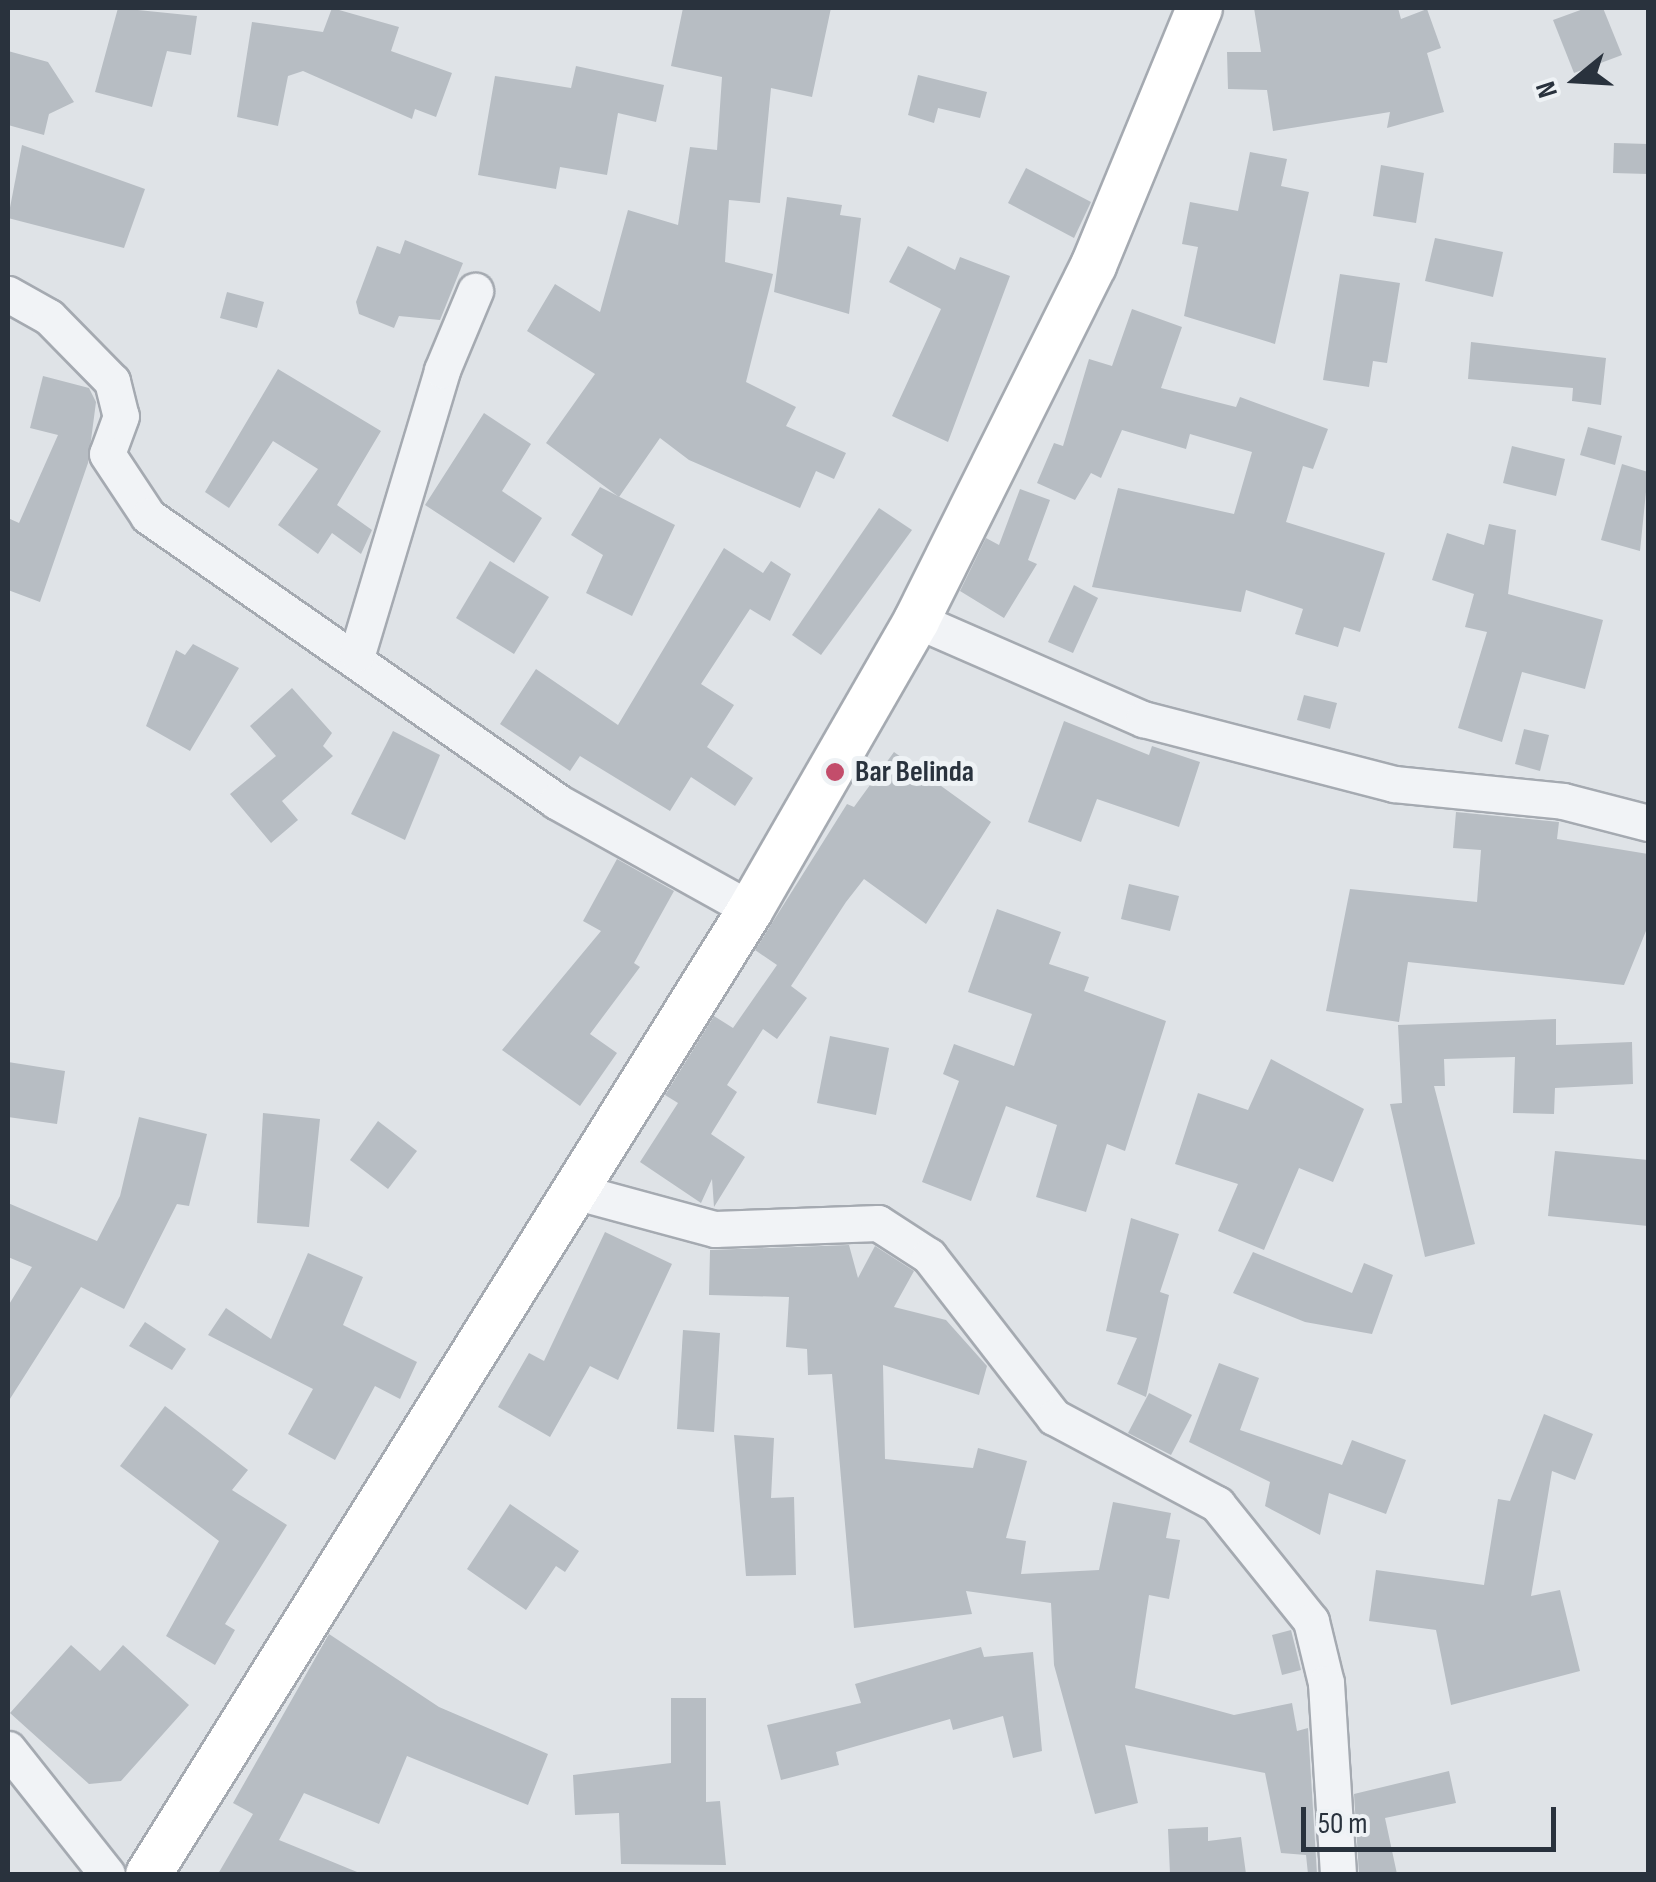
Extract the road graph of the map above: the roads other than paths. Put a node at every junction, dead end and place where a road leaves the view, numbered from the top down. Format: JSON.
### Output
{"nodes":[{"id":1,"x":1199,"y":8,"type":"edge"},
{"id":2,"x":475,"y":291,"type":"dead end"},
{"id":3,"x":8,"y":294,"type":"edge"},
{"id":4,"x":916,"y":620,"type":"junction"},
{"id":5,"x":357,"y":654,"type":"junction"},
{"id":6,"x":1648,"y":823,"type":"edge"},
{"id":7,"x":750,"y":909,"type":"junction"},
{"id":8,"x":574,"y":1191,"type":"junction"},
{"id":9,"x":8,"y":1749,"type":"edge"},
{"id":10,"x":106,"y":1874,"type":"edge"},
{"id":11,"x":148,"y":1874,"type":"edge"},
{"id":12,"x":1338,"y":1874,"type":"edge"}],
"edges":[{"from":1,"to":4,"type":"main road"},
{"from":2,"to":5,"type":"street"},
{"from":3,"to":5,"type":"street"},
{"from":4,"to":6,"type":"street"},
{"from":4,"to":7,"type":"main road"},
{"from":5,"to":7,"type":"street"},
{"from":7,"to":8,"type":"main road"},
{"from":8,"to":11,"type":"main road"},
{"from":8,"to":12,"type":"street"},
{"from":9,"to":10,"type":"street"}]}
